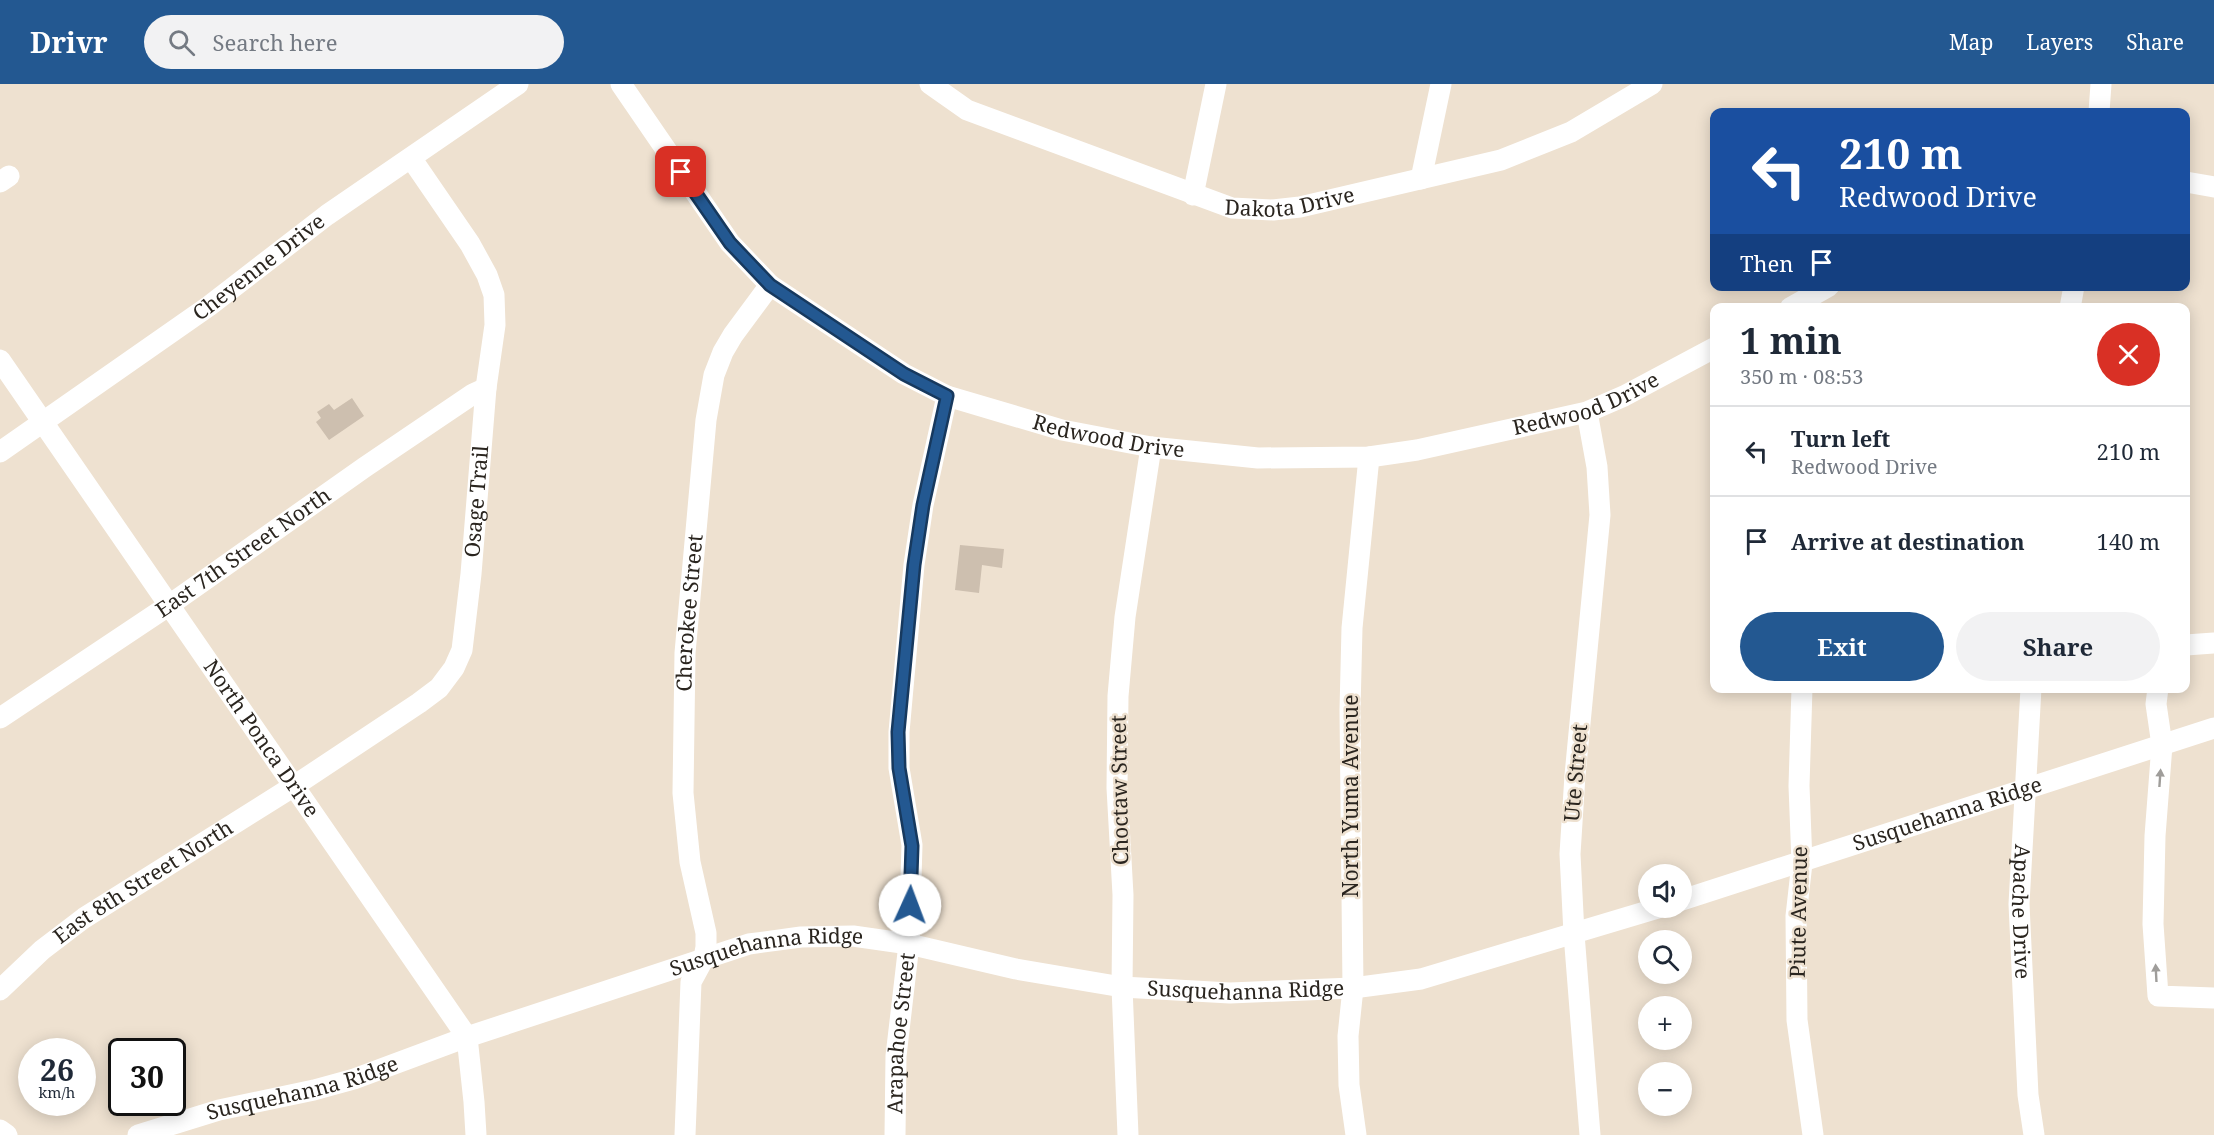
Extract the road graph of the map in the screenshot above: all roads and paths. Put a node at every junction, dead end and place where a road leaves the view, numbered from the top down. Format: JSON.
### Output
{"nodes":[{"id":1,"x":518,"y":84,"type":"edge"},
{"id":2,"x":621,"y":84,"type":"edge"},
{"id":3,"x":930,"y":84,"type":"edge"},
{"id":4,"x":1216,"y":84,"type":"edge"},
{"id":5,"x":1441,"y":84,"type":"edge"},
{"id":6,"x":1652,"y":84,"type":"edge"},
{"id":7,"x":2101,"y":84,"type":"edge"},
{"id":8,"x":2099,"y":108,"type":"edge"},
{"id":9,"x":411,"y":158,"type":"junction"},
{"id":10,"x":1421,"y":179,"type":"junction"},
{"id":11,"x":2190,"y":183,"type":"edge"},
{"id":12,"x":2214,"y":187,"type":"edge"},
{"id":13,"x":1193,"y":195,"type":"junction"},
{"id":14,"x":770,"y":285,"type":"junction"},
{"id":15,"x":1820,"y":291,"type":"edge"},
{"id":16,"x":1797,"y":303,"type":"edge"},
{"id":17,"x":1710,"y":350,"type":"edge"},
{"id":18,"x":0,"y":360,"type":"edge"},
{"id":19,"x":486,"y":388,"type":"junction"},
{"id":20,"x":947,"y":396,"type":"junction"},
{"id":21,"x":1587,"y":412,"type":"junction"},
{"id":22,"x":43,"y":423,"type":"junction"},
{"id":23,"x":1151,"y":447,"type":"junction"},
{"id":24,"x":0,"y":452,"type":"edge"},
{"id":25,"x":1370,"y":457,"type":"junction"},
{"id":26,"x":168,"y":606,"type":"junction"},
{"id":27,"x":2214,"y":643,"type":"edge"},
{"id":28,"x":2190,"y":645,"type":"edge"},
{"id":29,"x":1802,"y":693,"type":"edge"},
{"id":30,"x":2031,"y":693,"type":"edge"},
{"id":31,"x":2157,"y":693,"type":"edge"},
{"id":32,"x":0,"y":718,"type":"edge"},
{"id":33,"x":2214,"y":728,"type":"edge"},
{"id":34,"x":2162,"y":745,"type":"junction"},
{"id":35,"x":294,"y":786,"type":"junction"},
{"id":36,"x":2024,"y":789,"type":"junction"},
{"id":37,"x":1802,"y":863,"type":"junction"},
{"id":38,"x":1692,"y":897,"type":"edge"},
{"id":39,"x":1638,"y":914,"type":"edge"},
{"id":40,"x":1574,"y":934,"type":"junction"},
{"id":41,"x":909,"y":944,"type":"junction"},
{"id":42,"x":704,"y":958,"type":"junction"},
{"id":43,"x":1122,"y":987,"type":"junction"},
{"id":44,"x":1353,"y":988,"type":"junction"},
{"id":45,"x":0,"y":990,"type":"edge"},
{"id":46,"x":2214,"y":998,"type":"edge"},
{"id":47,"x":467,"y":1037,"type":"junction"},
{"id":48,"x":0,"y":1130,"type":"edge"},
{"id":49,"x":7,"y":1135,"type":"edge"},
{"id":50,"x":138,"y":1135,"type":"edge"},
{"id":51,"x":476,"y":1135,"type":"edge"},
{"id":52,"x":685,"y":1135,"type":"edge"},
{"id":53,"x":895,"y":1135,"type":"edge"},
{"id":54,"x":1128,"y":1135,"type":"edge"},
{"id":55,"x":1356,"y":1135,"type":"edge"},
{"id":56,"x":1590,"y":1135,"type":"edge"},
{"id":57,"x":1813,"y":1135,"type":"edge"},
{"id":58,"x":2034,"y":1135,"type":"edge"}],
"edges":[{"from":1,"to":9,"type":"street","name":"Cheyenne Drive"},
{"from":2,"to":14,"type":"street","name":"Redwood Drive"},
{"from":3,"to":13,"type":"street","name":"Dakota Drive"},
{"from":4,"to":13,"type":"street"},
{"from":5,"to":10,"type":"street"},
{"from":6,"to":10,"type":"street","name":"Dakota Drive"},
{"from":7,"to":8,"type":"street"},
{"from":9,"to":19,"type":"street","name":"Osage Trail"},
{"from":9,"to":22,"type":"street","name":"Cheyenne Drive"},
{"from":10,"to":13,"type":"street","name":"Dakota Drive"},
{"from":11,"to":12,"type":"street"},
{"from":14,"to":20,"type":"street","name":"Redwood Drive"},
{"from":14,"to":42,"type":"street","name":"Cherokee Street"},
{"from":15,"to":16,"type":"street"},
{"from":17,"to":21,"type":"street","name":"Redwood Drive"},
{"from":18,"to":22,"type":"street","name":"North Ponca Drive"},
{"from":19,"to":26,"type":"street","name":"East 7th Street North"},
{"from":19,"to":35,"type":"street","name":"Osage Trail"},
{"from":20,"to":23,"type":"street","name":"Redwood Drive"},
{"from":20,"to":41,"type":"street","name":"Arapahoe Street"},
{"from":21,"to":25,"type":"street","name":"Redwood Drive"},
{"from":21,"to":40,"type":"street","name":"Ute Street"},
{"from":22,"to":24,"type":"street","name":"Cheyenne Drive"},
{"from":22,"to":26,"type":"street","name":"North Ponca Drive"},
{"from":23,"to":25,"type":"street","name":"Redwood Drive"},
{"from":23,"to":43,"type":"street","name":"Choctaw Street"},
{"from":25,"to":44,"type":"street","name":"North Yuma Avenue"},
{"from":26,"to":32,"type":"street","name":"East 7th Street North"},
{"from":26,"to":35,"type":"street","name":"North Ponca Drive"},
{"from":27,"to":28,"type":"street"},
{"from":29,"to":37,"type":"street","name":"Piute Avenue"},
{"from":30,"to":36,"type":"street","name":"Apache Drive"},
{"from":31,"to":34,"type":"street"},
{"from":33,"to":34,"type":"street","name":"Susquehanna Ridge"},
{"from":34,"to":36,"type":"street","name":"Susquehanna Ridge"},
{"from":46,"to":34,"type":"street","one_way":true},
{"from":35,"to":45,"type":"street","name":"East 8th Street North"},
{"from":35,"to":47,"type":"street","name":"North Ponca Drive"},
{"from":36,"to":37,"type":"street","name":"Susquehanna Ridge"},
{"from":36,"to":58,"type":"street","name":"Apache Drive"},
{"from":37,"to":38,"type":"street","name":"Susquehanna Ridge"},
{"from":37,"to":57,"type":"street","name":"Piute Avenue"},
{"from":39,"to":40,"type":"street","name":"Susquehanna Ridge"},
{"from":40,"to":44,"type":"street","name":"Susquehanna Ridge"},
{"from":40,"to":56,"type":"street","name":"Ute Street"},
{"from":41,"to":42,"type":"street","name":"Susquehanna Ridge"},
{"from":41,"to":43,"type":"street","name":"Susquehanna Ridge"},
{"from":41,"to":53,"type":"street","name":"Arapahoe Street"},
{"from":42,"to":47,"type":"street","name":"Susquehanna Ridge"},
{"from":42,"to":52,"type":"street"},
{"from":43,"to":44,"type":"street","name":"Susquehanna Ridge"},
{"from":43,"to":54,"type":"street","name":"Choctaw Street"},
{"from":44,"to":55,"type":"street","name":"North Yuma Avenue"},
{"from":47,"to":50,"type":"street","name":"Susquehanna Ridge"},
{"from":47,"to":51,"type":"street","name":"North Ponca Drive"},
{"from":48,"to":49,"type":"street"}]}
